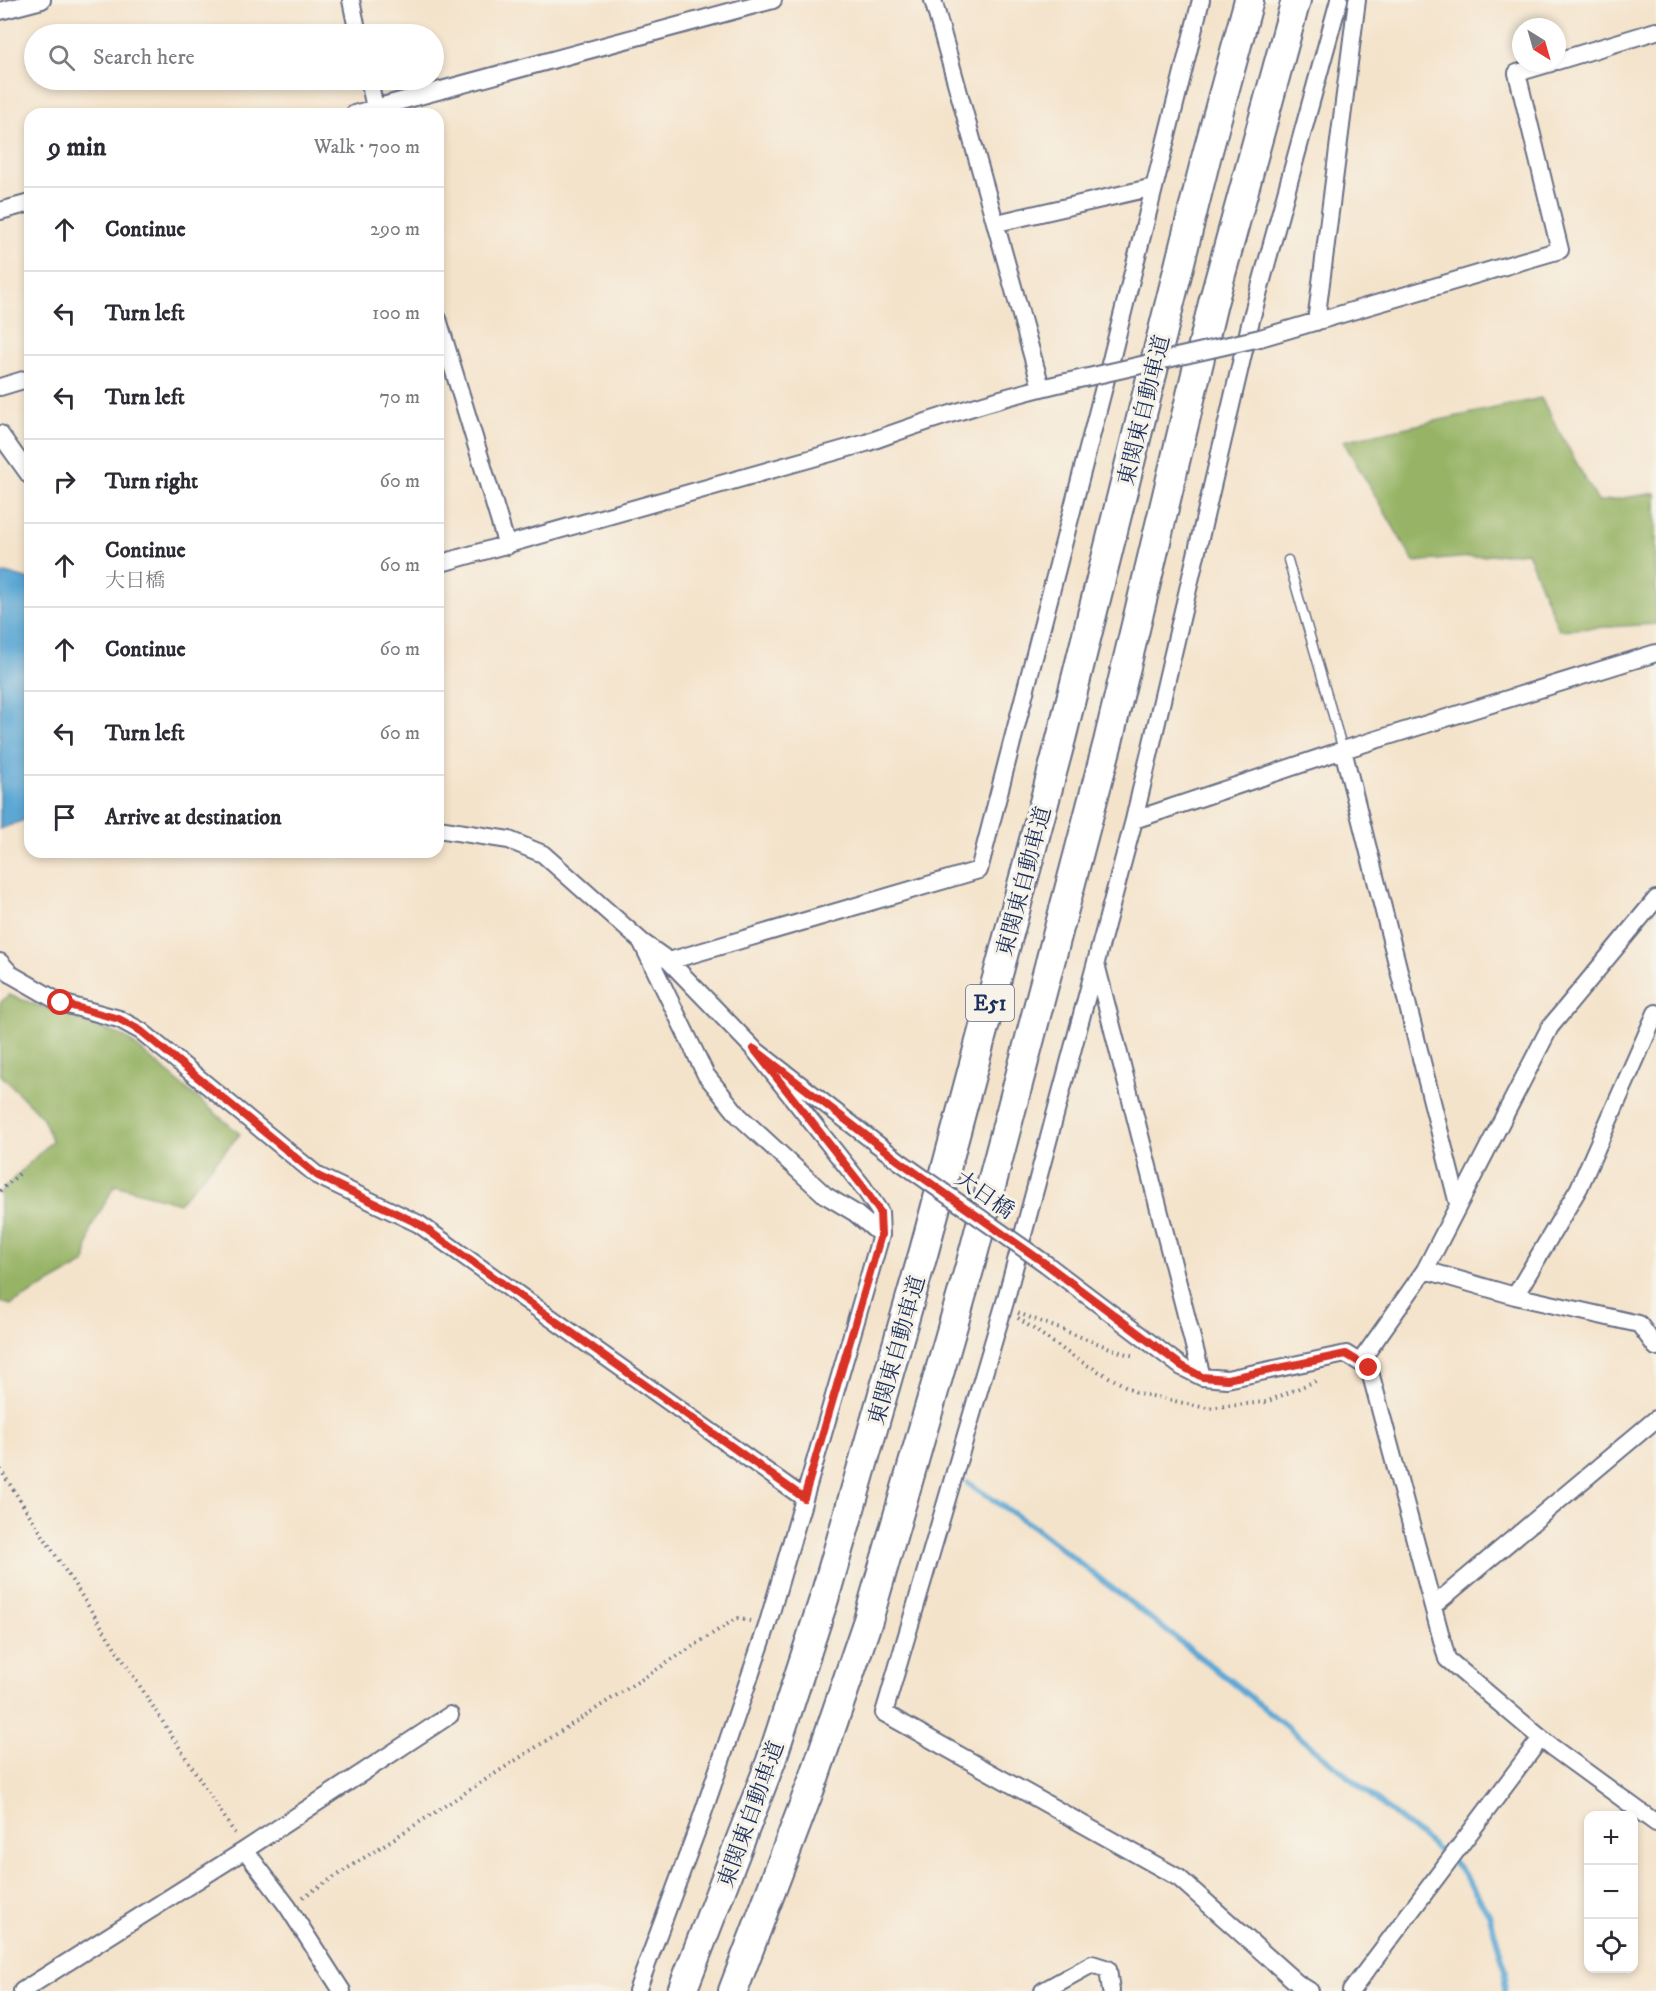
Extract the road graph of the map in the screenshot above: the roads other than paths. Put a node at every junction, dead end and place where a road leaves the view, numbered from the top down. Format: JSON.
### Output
{"nodes":[{"id":1,"x":42,"y":0,"type":"edge"},
{"id":2,"x":351,"y":0,"type":"edge"},
{"id":3,"x":773,"y":0,"type":"edge"},
{"id":4,"x":933,"y":0,"type":"edge"},
{"id":5,"x":1201,"y":0,"type":"edge"},
{"id":6,"x":1249,"y":0,"type":"edge"},
{"id":7,"x":1296,"y":0,"type":"edge"},
{"id":8,"x":1339,"y":0,"type":"edge"},
{"id":9,"x":1357,"y":0,"type":"edge"},
{"id":10,"x":0,"y":11,"type":"edge"},
{"id":11,"x":356,"y":24,"type":"edge"},
{"id":12,"x":1656,"y":31,"type":"edge"},
{"id":13,"x":1566,"y":58,"type":"edge"},
{"id":14,"x":1520,"y":72,"type":"edge"},
{"id":15,"x":371,"y":90,"type":"edge"},
{"id":16,"x":375,"y":108,"type":"edge"},
{"id":17,"x":387,"y":108,"type":"edge"},
{"id":18,"x":1154,"y":187,"type":"junction"},
{"id":19,"x":24,"y":205,"type":"edge"},
{"id":20,"x":0,"y":211,"type":"edge"},
{"id":21,"x":997,"y":223,"type":"junction"},
{"id":22,"x":1316,"y":322,"type":"junction"},
{"id":23,"x":444,"y":339,"type":"edge"},
{"id":24,"x":24,"y":380,"type":"edge"},
{"id":25,"x":0,"y":387,"type":"edge"},
{"id":26,"x":1041,"y":387,"type":"junction"},
{"id":27,"x":0,"y":434,"type":"edge"},
{"id":28,"x":24,"y":468,"type":"edge"},
{"id":29,"x":507,"y":546,"type":"junction"},
{"id":30,"x":1288,"y":560,"type":"dead end"},
{"id":31,"x":444,"y":562,"type":"edge"},
{"id":32,"x":1656,"y":653,"type":"edge"},
{"id":33,"x":1343,"y":750,"type":"junction"},
{"id":34,"x":1134,"y":820,"type":"junction"},
{"id":35,"x":444,"y":830,"type":"edge"},
{"id":36,"x":1656,"y":899,"type":"edge"},
{"id":37,"x":642,"y":942,"type":"junction"},
{"id":38,"x":0,"y":962,"type":"edge"},
{"id":39,"x":669,"y":962,"type":"junction"},
{"id":40,"x":1096,"y":963,"type":"junction"},
{"id":41,"x":1656,"y":1012,"type":"edge"},
{"id":42,"x":754,"y":1049,"type":"junction"},
{"id":43,"x":1458,"y":1204,"type":"junction"},
{"id":44,"x":881,"y":1235,"type":"junction"},
{"id":45,"x":1425,"y":1270,"type":"junction"},
{"id":46,"x":1515,"y":1296,"type":"junction"},
{"id":47,"x":1656,"y":1347,"type":"edge"},
{"id":48,"x":1360,"y":1362,"type":"junction"},
{"id":49,"x":1202,"y":1377,"type":"junction"},
{"id":50,"x":1656,"y":1419,"type":"edge"},
{"id":51,"x":804,"y":1498,"type":"junction"},
{"id":52,"x":1433,"y":1606,"type":"junction"},
{"id":53,"x":450,"y":1715,"type":"dead end"},
{"id":54,"x":1541,"y":1738,"type":"junction"},
{"id":55,"x":1656,"y":1823,"type":"edge"},
{"id":56,"x":245,"y":1850,"type":"junction"},
{"id":57,"x":22,"y":1991,"type":"edge"},
{"id":58,"x":342,"y":1991,"type":"edge"},
{"id":59,"x":637,"y":1991,"type":"edge"},
{"id":60,"x":682,"y":1991,"type":"edge"},
{"id":61,"x":733,"y":1991,"type":"edge"},
{"id":62,"x":1043,"y":1991,"type":"edge"},
{"id":63,"x":1111,"y":1991,"type":"edge"},
{"id":64,"x":1310,"y":1991,"type":"edge"},
{"id":65,"x":1351,"y":1991,"type":"edge"}],
"edges":[{"from":1,"to":10,"type":"street"},
{"from":2,"to":11,"type":"street"},
{"from":3,"to":17,"type":"street"},
{"from":4,"to":21,"type":"street"},
{"from":5,"to":18,"type":"street"},
{"from":6,"to":60,"type":"highway","name":"東関東自動車道","number":"E51"},
{"from":7,"to":61,"type":"highway","name":"東関東自動車道","number":"E51"},
{"from":8,"to":34,"type":"street"},
{"from":9,"to":22,"type":"street"},
{"from":12,"to":13,"type":"street"},
{"from":14,"to":22,"type":"street"},
{"from":15,"to":16,"type":"street"},
{"from":18,"to":21,"type":"street"},
{"from":18,"to":39,"type":"street"},
{"from":19,"to":20,"type":"street"},
{"from":21,"to":26,"type":"street"},
{"from":22,"to":26,"type":"street","bridge":true},
{"from":23,"to":29,"type":"street"},
{"from":24,"to":25,"type":"street"},
{"from":26,"to":29,"type":"street"},
{"from":27,"to":28,"type":"street"},
{"from":29,"to":31,"type":"street"},
{"from":30,"to":33,"type":"lane"},
{"from":32,"to":33,"type":"street"},
{"from":33,"to":34,"type":"street"},
{"from":33,"to":43,"type":"street"},
{"from":34,"to":40,"type":"street"},
{"from":35,"to":37,"type":"street"},
{"from":36,"to":43,"type":"street"},
{"from":37,"to":39,"type":"street"},
{"from":37,"to":44,"type":"street"},
{"from":38,"to":51,"type":"street"},
{"from":39,"to":42,"type":"street"},
{"from":40,"to":49,"type":"street"},
{"from":40,"to":64,"type":"street"},
{"from":41,"to":46,"type":"street"},
{"from":42,"to":44,"type":"street"},
{"from":42,"to":49,"type":"street","name":"大日橋","bridge":true},
{"from":43,"to":45,"type":"street"},
{"from":44,"to":51,"type":"street"},
{"from":45,"to":46,"type":"street"},
{"from":45,"to":48,"type":"street"},
{"from":46,"to":47,"type":"street"},
{"from":48,"to":49,"type":"street"},
{"from":48,"to":52,"type":"street"},
{"from":50,"to":52,"type":"street"},
{"from":51,"to":59,"type":"street"},
{"from":52,"to":54,"type":"street"},
{"from":53,"to":56,"type":"street"},
{"from":54,"to":55,"type":"street"},
{"from":54,"to":65,"type":"street"},
{"from":56,"to":57,"type":"street"},
{"from":56,"to":58,"type":"street"},
{"from":62,"to":63,"type":"street"}]}
